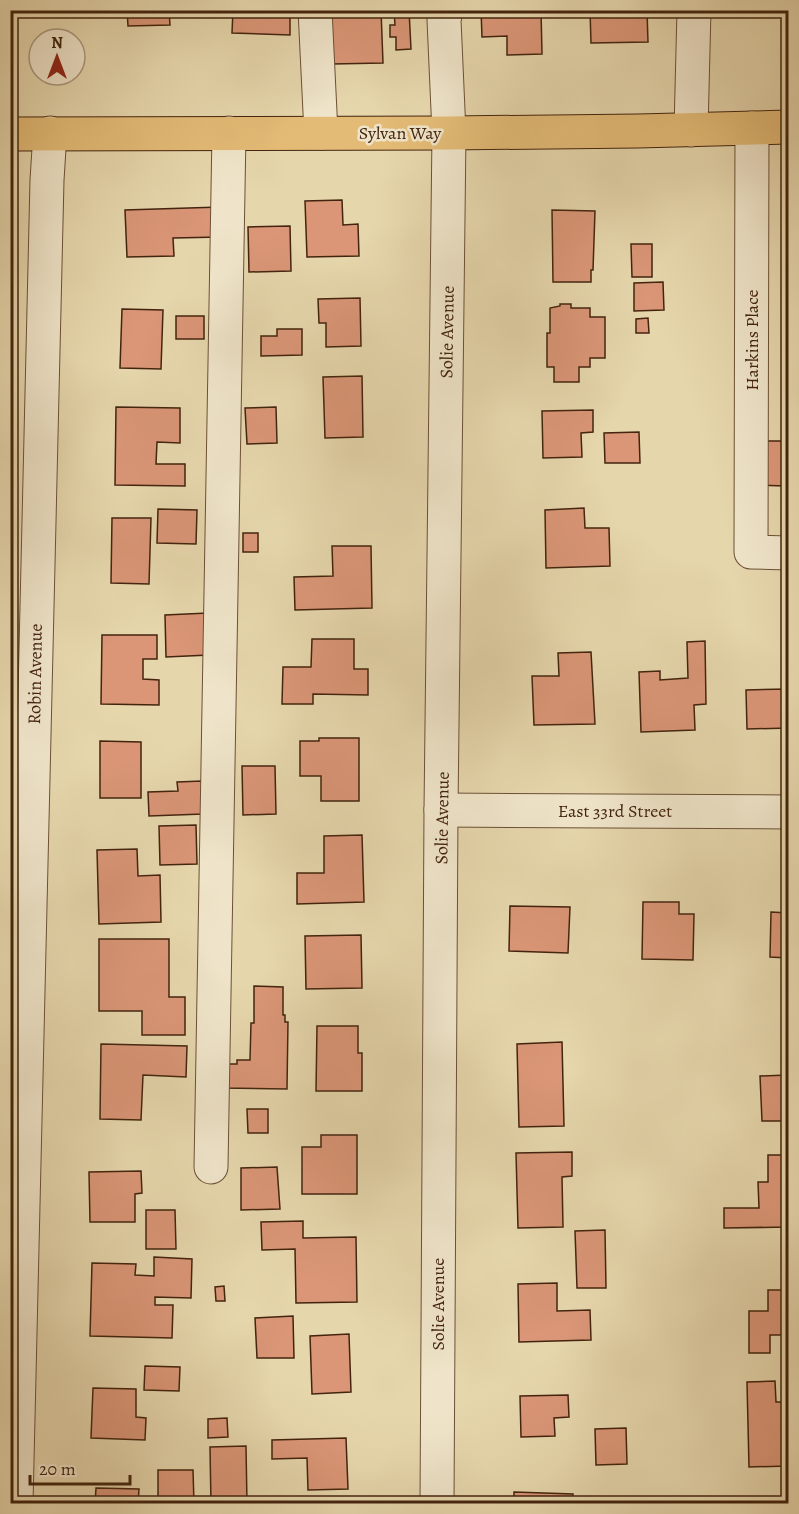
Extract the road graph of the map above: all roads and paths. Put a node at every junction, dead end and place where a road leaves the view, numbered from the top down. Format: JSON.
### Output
{"nodes":[{"id":1,"x":315,"y":10,"type":"edge"},
{"id":2,"x":446,"y":10,"type":"edge"},
{"id":3,"x":694,"y":10,"type":"edge"},
{"id":4,"x":789,"y":127,"type":"edge"},
{"id":5,"x":753,"y":128,"type":"junction"},
{"id":6,"x":692,"y":130,"type":"junction"},
{"id":7,"x":50,"y":133,"type":"junction"},
{"id":8,"x":229,"y":133,"type":"junction"},
{"id":9,"x":10,"y":134,"type":"edge"},
{"id":10,"x":321,"y":134,"type":"junction"},
{"id":11,"x":449,"y":134,"type":"junction"},
{"id":12,"x":789,"y":553,"type":"edge"},
{"id":13,"x":441,"y":810,"type":"junction"},
{"id":14,"x":789,"y":812,"type":"edge"},
{"id":15,"x":211,"y":1167,"type":"dead end"},
{"id":16,"x":16,"y":1503,"type":"edge"},
{"id":17,"x":437,"y":1503,"type":"edge"}],
"edges":[{"from":1,"to":10,"type":"street"},
{"from":2,"to":11,"type":"street","name":"Solie Avenue"},
{"from":3,"to":6,"type":"street"},
{"from":4,"to":5,"type":"main road","name":"Sylvan Way"},
{"from":5,"to":6,"type":"main road","name":"Sylvan Way"},
{"from":5,"to":12,"type":"street","name":"Harkins Place"},
{"from":6,"to":11,"type":"main road","name":"Sylvan Way"},
{"from":7,"to":8,"type":"main road","name":"Sylvan Way"},
{"from":7,"to":9,"type":"main road","name":"Sylvan Way"},
{"from":7,"to":16,"type":"street","name":"Robin Avenue"},
{"from":8,"to":10,"type":"main road","name":"Sylvan Way"},
{"from":8,"to":15,"type":"street"},
{"from":10,"to":11,"type":"main road","name":"Sylvan Way"},
{"from":11,"to":13,"type":"street","name":"Solie Avenue"},
{"from":13,"to":14,"type":"street","name":"East 33rd Street"},
{"from":13,"to":17,"type":"street","name":"Solie Avenue"}]}
